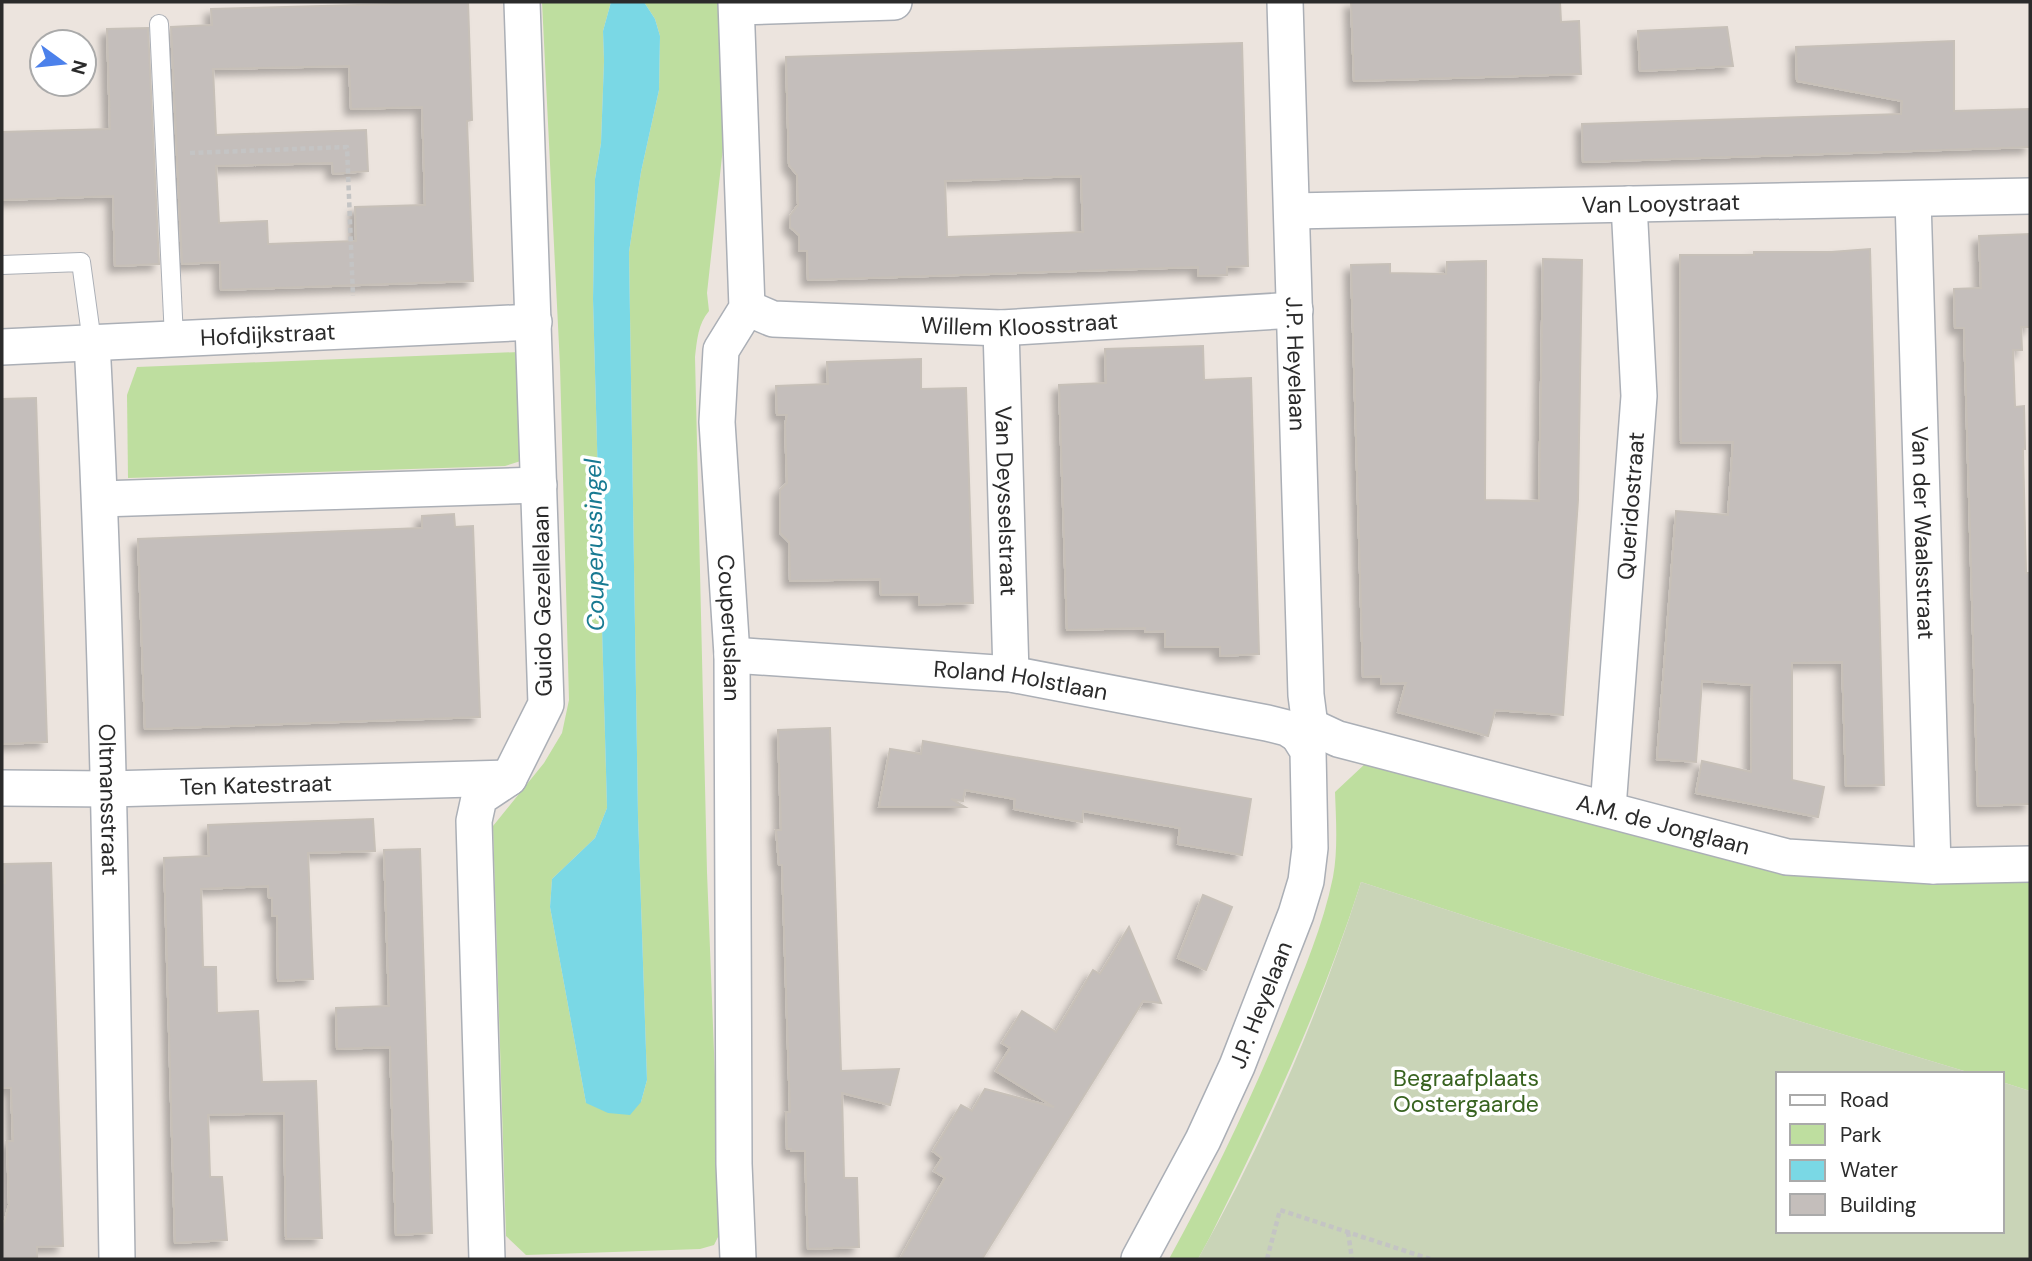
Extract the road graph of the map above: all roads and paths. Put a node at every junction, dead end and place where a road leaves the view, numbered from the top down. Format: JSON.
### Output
{"nodes":[{"id":1,"x":522,"y":2,"type":"edge"},
{"id":2,"x":894,"y":2,"type":"edge"},
{"id":3,"x":1285,"y":2,"type":"edge"},
{"id":4,"x":736,"y":5,"type":"edge"},
{"id":5,"x":159,"y":24,"type":"dead end"},
{"id":6,"x":165,"y":153,"type":"junction"},
{"id":7,"x":2030,"y":196,"type":"edge"},
{"id":8,"x":1913,"y":200,"type":"junction"},
{"id":9,"x":1629,"y":204,"type":"junction"},
{"id":10,"x":1292,"y":211,"type":"junction"},
{"id":11,"x":2,"y":265,"type":"edge"},
{"id":12,"x":747,"y":308,"type":"junction"},
{"id":13,"x":1294,"y":310,"type":"junction"},
{"id":14,"x":534,"y":322,"type":"junction"},
{"id":15,"x":1001,"y":328,"type":"junction"},
{"id":16,"x":355,"y":330,"type":"junction"},
{"id":17,"x":174,"y":338,"type":"junction"},
{"id":18,"x":92,"y":342,"type":"junction"},
{"id":19,"x":2,"y":347,"type":"edge"},
{"id":20,"x":540,"y":485,"type":"junction"},
{"id":21,"x":100,"y":499,"type":"junction"},
{"id":22,"x":732,"y":655,"type":"junction"},
{"id":23,"x":1011,"y":674,"type":"junction"},
{"id":24,"x":1304,"y":730,"type":"junction"},
{"id":25,"x":509,"y":778,"type":"junction"},
{"id":26,"x":2,"y":788,"type":"edge"},
{"id":27,"x":108,"y":789,"type":"junction"},
{"id":28,"x":1608,"y":808,"type":"junction"},
{"id":29,"x":2030,"y":864,"type":"edge"},
{"id":30,"x":1933,"y":866,"type":"junction"},
{"id":31,"x":1348,"y":1232,"type":"junction"},
{"id":32,"x":117,"y":1259,"type":"edge"},
{"id":33,"x":487,"y":1259,"type":"edge"},
{"id":34,"x":738,"y":1259,"type":"edge"},
{"id":35,"x":1139,"y":1259,"type":"edge"},
{"id":36,"x":1267,"y":1259,"type":"edge"},
{"id":37,"x":1352,"y":1259,"type":"edge"},
{"id":38,"x":1430,"y":1259,"type":"edge"}],
"edges":[{"from":1,"to":14,"type":"street","name":"Guido Gezellelaan"},
{"from":2,"to":4,"type":"street"},
{"from":3,"to":10,"type":"street","name":"J.P. Heyelaan"},
{"from":4,"to":12,"type":"street"},
{"from":5,"to":6,"type":"lane"},
{"from":6,"to":16,"type":"path"},
{"from":6,"to":17,"type":"lane"},
{"from":7,"to":8,"type":"street","name":"Van Looystraat"},
{"from":8,"to":9,"type":"street","name":"Van Looystraat"},
{"from":8,"to":30,"type":"street","name":"Van der Waalsstraat"},
{"from":9,"to":10,"type":"street","name":"Van Looystraat"},
{"from":9,"to":28,"type":"street","name":"Queridostraat"},
{"from":10,"to":13,"type":"street","name":"J.P. Heyelaan"},
{"from":11,"to":18,"type":"lane"},
{"from":12,"to":15,"type":"street","name":"Willem Kloosstraat"},
{"from":12,"to":22,"type":"street","name":"Couperuslaan"},
{"from":13,"to":15,"type":"street","name":"Willem Kloosstraat"},
{"from":13,"to":24,"type":"street","name":"J.P. Heyelaan"},
{"from":14,"to":16,"type":"street","name":"Hofdijkstraat"},
{"from":14,"to":20,"type":"street","name":"Guido Gezellelaan"},
{"from":15,"to":23,"type":"street","name":"Van Deysselstraat"},
{"from":16,"to":17,"type":"street","name":"Hofdijkstraat"},
{"from":17,"to":18,"type":"street","name":"Hofdijkstraat"},
{"from":18,"to":19,"type":"street","name":"Hofdijkstraat"},
{"from":18,"to":21,"type":"street","name":"Oltmansstraat"},
{"from":20,"to":21,"type":"street"},
{"from":20,"to":25,"type":"street","name":"Guido Gezellelaan"},
{"from":21,"to":27,"type":"street","name":"Oltmansstraat"},
{"from":22,"to":23,"type":"street","name":"Roland Holstlaan"},
{"from":22,"to":34,"type":"street","name":"Couperuslaan"},
{"from":23,"to":24,"type":"street","name":"Roland Holstlaan"},
{"from":24,"to":28,"type":"street","name":"A.M. de Jonglaan"},
{"from":24,"to":35,"type":"street","name":"J.P. Heyelaan"},
{"from":25,"to":27,"type":"street","name":"Ten Katestraat"},
{"from":25,"to":33,"type":"street","name":"Guido Gezellelaan"},
{"from":26,"to":27,"type":"street","name":"Ten Katestraat"},
{"from":27,"to":32,"type":"street","name":"Oltmansstraat"},
{"from":28,"to":30,"type":"street","name":"A.M. de Jonglaan"},
{"from":29,"to":30,"type":"street","name":"A.M. de Jonglaan"},
{"from":31,"to":36,"type":"path"},
{"from":31,"to":37,"type":"path"},
{"from":31,"to":38,"type":"path"}]}
